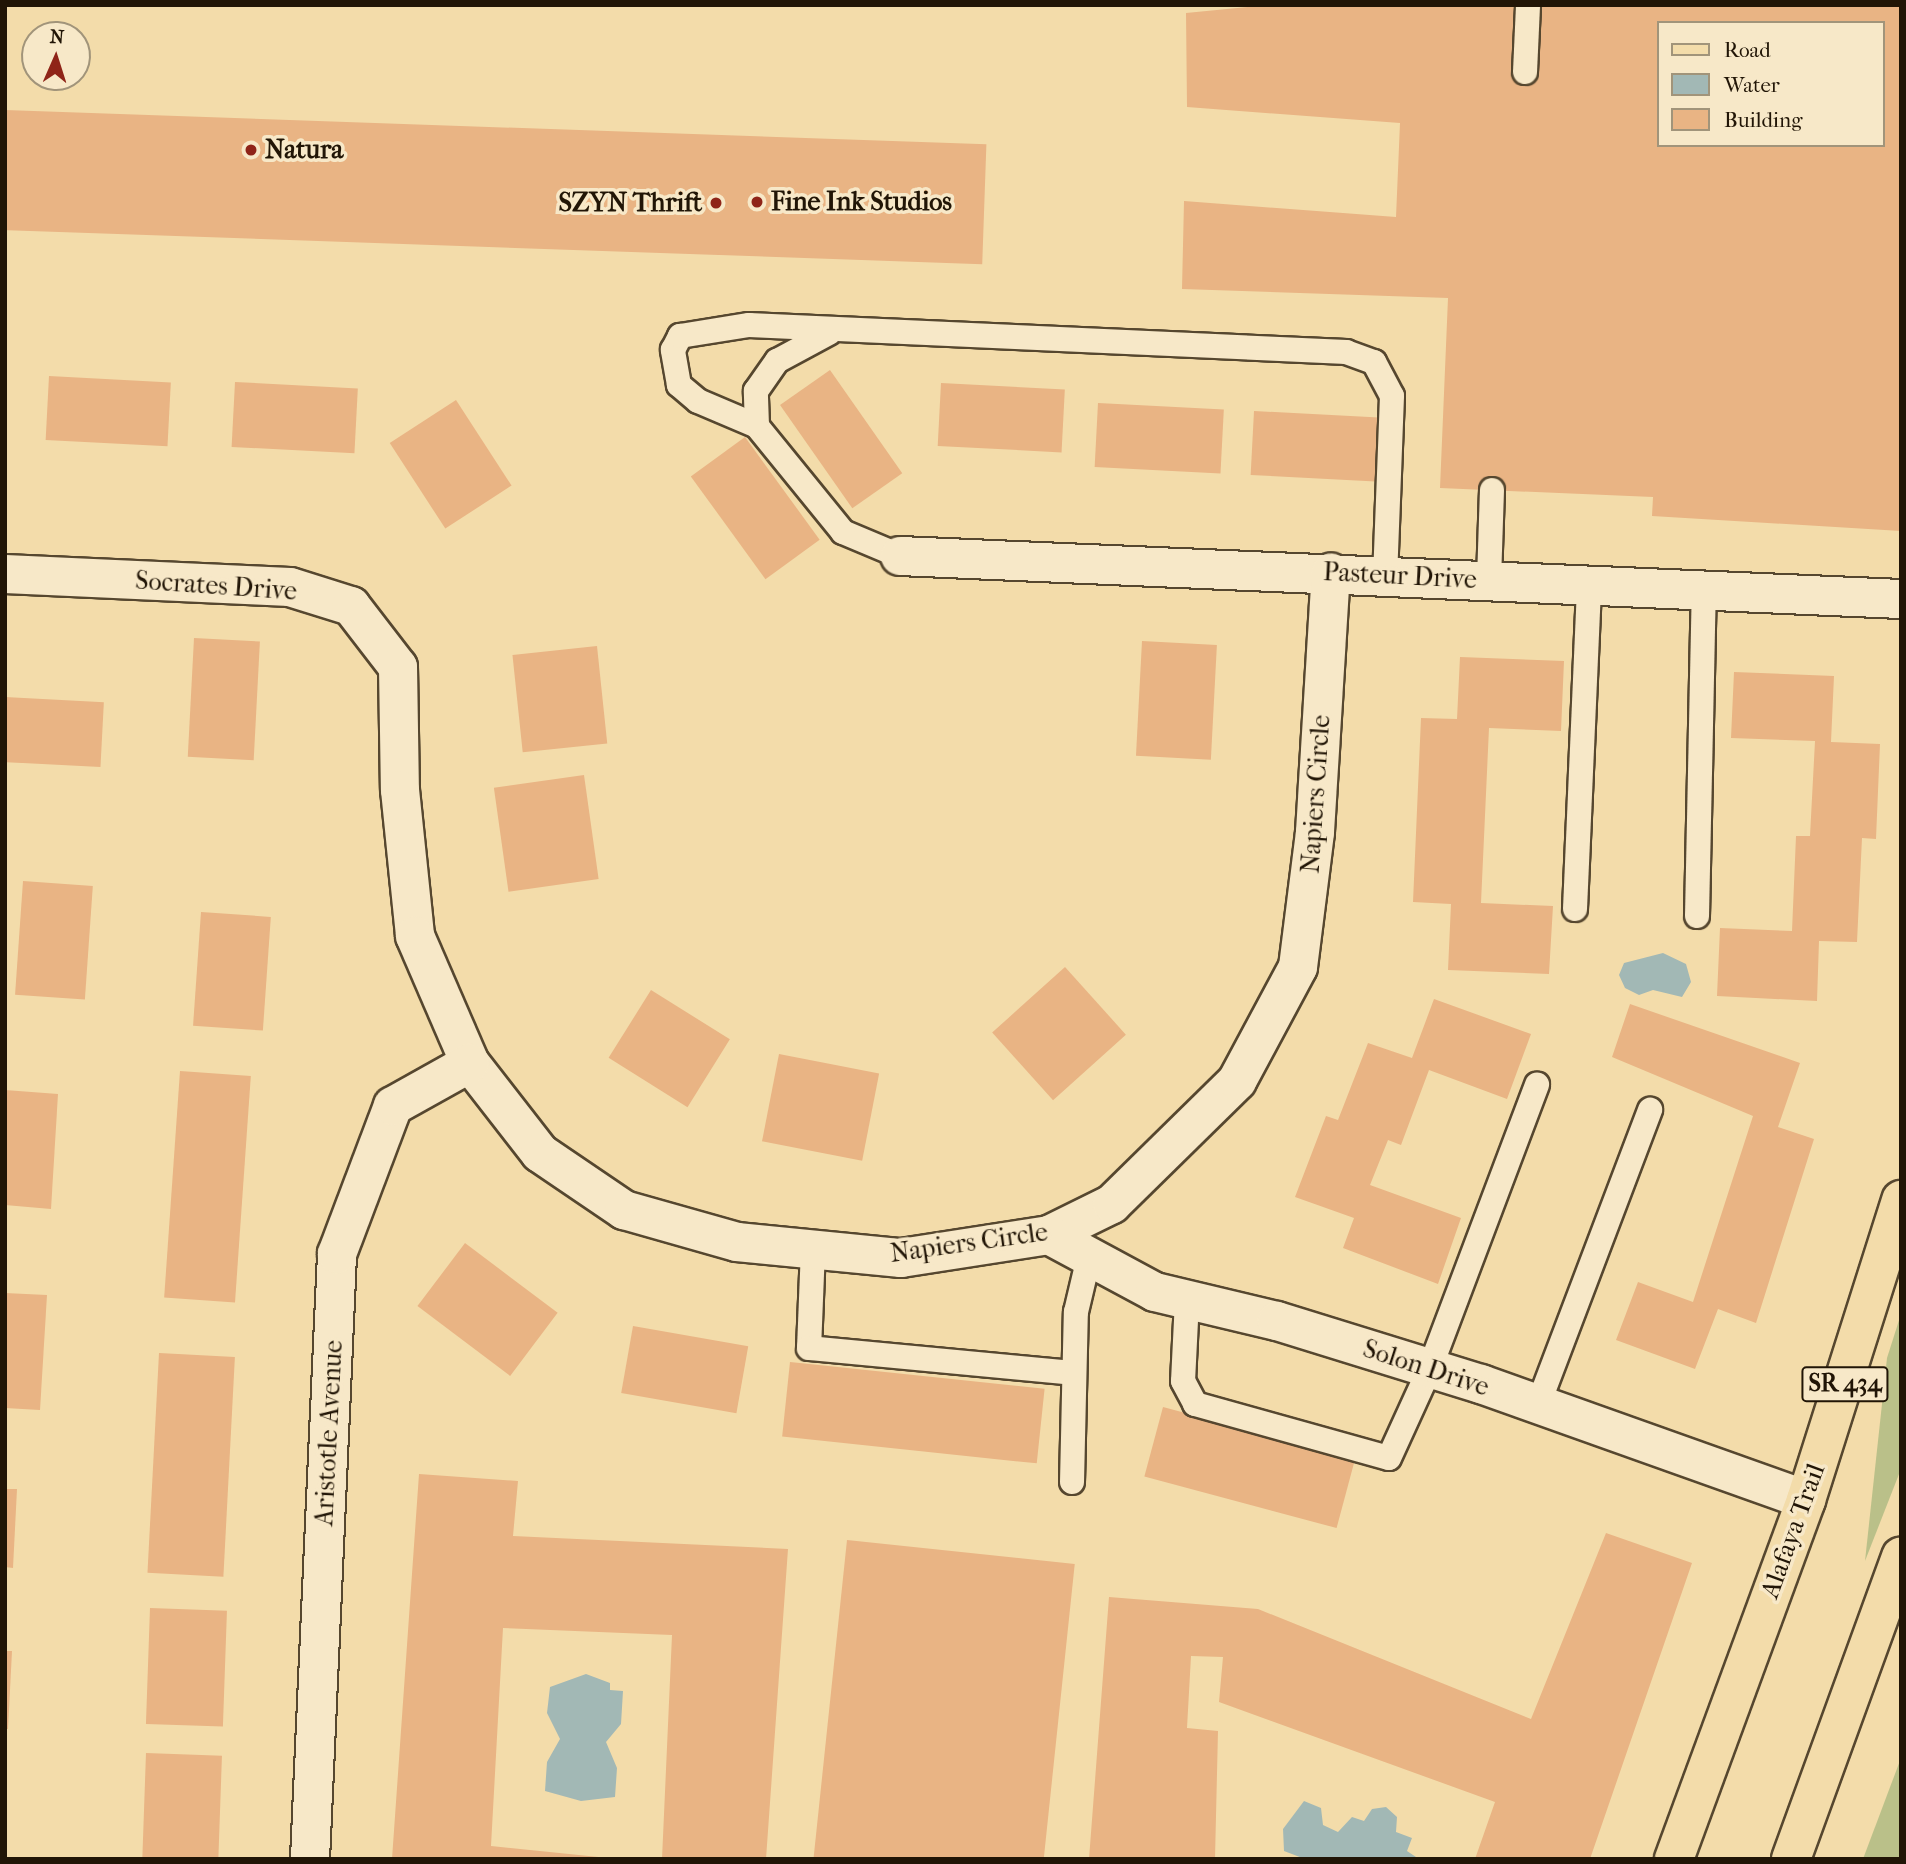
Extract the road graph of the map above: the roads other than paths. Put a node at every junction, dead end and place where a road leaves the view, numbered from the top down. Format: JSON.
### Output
{"nodes":[{"id":1,"x":1528,"y":5,"type":"edge"},
{"id":2,"x":1525,"y":72,"type":"dead end"},
{"id":3,"x":841,"y":330,"type":"junction"},
{"id":4,"x":757,"y":426,"type":"junction"},
{"id":5,"x":1492,"y":490,"type":"dead end"},
{"id":6,"x":900,"y":556,"type":"joint"},
{"id":7,"x":1331,"y":572,"type":"junction"},
{"id":8,"x":5,"y":574,"type":"edge"},
{"id":9,"x":1385,"y":575,"type":"junction"},
{"id":10,"x":1489,"y":580,"type":"junction"},
{"id":11,"x":1589,"y":585,"type":"junction"},
{"id":12,"x":1704,"y":589,"type":"junction"},
{"id":13,"x":1901,"y":599,"type":"edge"},
{"id":14,"x":400,"y":790,"type":"joint"},
{"id":15,"x":1575,"y":909,"type":"dead end"},
{"id":16,"x":1697,"y":916,"type":"dead end"},
{"id":17,"x":470,"y":1063,"type":"junction"},
{"id":18,"x":1536,"y":1085,"type":"dead end"},
{"id":19,"x":1650,"y":1110,"type":"dead end"},
{"id":20,"x":1901,"y":1200,"type":"edge"},
{"id":21,"x":1049,"y":1235,"type":"junction"},
{"id":22,"x":813,"y":1250,"type":"junction"},
{"id":23,"x":1089,"y":1257,"type":"junction"},
{"id":24,"x":1187,"y":1300,"type":"junction"},
{"id":25,"x":1430,"y":1368,"type":"junction"},
{"id":26,"x":1074,"y":1373,"type":"junction"},
{"id":27,"x":1538,"y":1405,"type":"junction"},
{"id":28,"x":1072,"y":1482,"type":"dead end"},
{"id":29,"x":1805,"y":1500,"type":"junction"},
{"id":30,"x":1901,"y":1556,"type":"edge"},
{"id":31,"x":310,"y":1859,"type":"edge"},
{"id":32,"x":1674,"y":1859,"type":"edge"},
{"id":33,"x":1791,"y":1859,"type":"edge"}],
"edges":[{"from":1,"to":2,"type":"lane"},
{"from":3,"to":4,"type":"lane"},
{"from":3,"to":4,"type":"lane"},
{"from":3,"to":9,"type":"lane"},
{"from":4,"to":6,"type":"lane"},
{"from":5,"to":10,"type":"lane"},
{"from":6,"to":7,"type":"street","name":"Pasteur Drive"},
{"from":7,"to":9,"type":"street","name":"Pasteur Drive"},
{"from":7,"to":21,"type":"street","name":"Napiers Circle"},
{"from":8,"to":14,"type":"street","name":"Socrates Drive"},
{"from":9,"to":10,"type":"street","name":"Pasteur Drive"},
{"from":10,"to":11,"type":"street","name":"Pasteur Drive"},
{"from":11,"to":12,"type":"street","name":"Pasteur Drive"},
{"from":11,"to":15,"type":"lane"},
{"from":12,"to":13,"type":"street","name":"Pasteur Drive"},
{"from":12,"to":16,"type":"lane"},
{"from":14,"to":17,"type":"street","name":"Napiers Circle"},
{"from":17,"to":22,"type":"street","name":"Napiers Circle"},
{"from":17,"to":31,"type":"street","name":"Aristotle Avenue"},
{"from":18,"to":25,"type":"lane"},
{"from":19,"to":27,"type":"lane"},
{"from":20,"to":29,"type":"main road","name":"Alafaya Trail","number":"SR 434"},
{"from":21,"to":22,"type":"street","name":"Napiers Circle"},
{"from":21,"to":23,"type":"street","name":"Solon Drive"},
{"from":22,"to":26,"type":"lane"},
{"from":23,"to":24,"type":"street","name":"Solon Drive"},
{"from":23,"to":26,"type":"lane"},
{"from":24,"to":25,"type":"street","name":"Solon Drive"},
{"from":24,"to":25,"type":"lane"},
{"from":25,"to":27,"type":"street","name":"Solon Drive"},
{"from":26,"to":28,"type":"lane"},
{"from":27,"to":29,"type":"street","name":"Solon Drive"},
{"from":29,"to":32,"type":"main road","name":"Alafaya Trail","number":"SR 434"},
{"from":30,"to":33,"type":"main road"}]}
